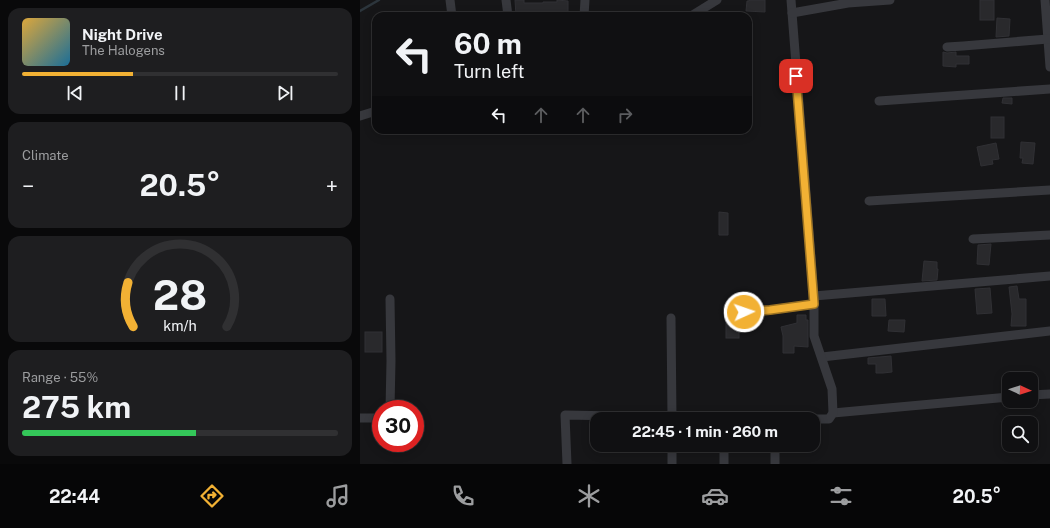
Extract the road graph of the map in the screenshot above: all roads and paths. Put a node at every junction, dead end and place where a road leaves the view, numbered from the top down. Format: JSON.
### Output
{"nodes":[{"id":1,"x":450,"y":0,"type":"edge"},
{"id":2,"x":506,"y":0,"type":"edge"},
{"id":3,"x":585,"y":0,"type":"edge"},
{"id":4,"x":717,"y":0,"type":"edge"},
{"id":5,"x":791,"y":0,"type":"edge"},
{"id":6,"x":890,"y":0,"type":"edge"},
{"id":7,"x":1045,"y":0,"type":"edge"},
{"id":8,"x":452,"y":12,"type":"edge"},
{"id":9,"x":508,"y":12,"type":"edge"},
{"id":10,"x":584,"y":12,"type":"edge"},
{"id":11,"x":698,"y":12,"type":"edge"},
{"id":12,"x":792,"y":13,"type":"junction"},
{"id":13,"x":1048,"y":39,"type":"junction"},
{"id":14,"x":946,"y":47,"type":"dead end"},
{"id":15,"x":1050,"y":66,"type":"edge"},
{"id":16,"x":1050,"y":89,"type":"edge"},
{"id":17,"x":879,"y":101,"type":"dead end"},
{"id":18,"x":372,"y":112,"type":"edge"},
{"id":19,"x":360,"y":116,"type":"edge"},
{"id":20,"x":1050,"y":190,"type":"edge"},
{"id":21,"x":869,"y":201,"type":"dead end"},
{"id":22,"x":1050,"y":235,"type":"edge"},
{"id":23,"x":973,"y":239,"type":"dead end"},
{"id":24,"x":1050,"y":276,"type":"edge"},
{"id":25,"x":390,"y":299,"type":"dead end"},
{"id":26,"x":814,"y":300,"type":"junction"},
{"id":27,"x":744,"y":312,"type":"dead end"},
{"id":28,"x":671,"y":318,"type":"dead end"},
{"id":29,"x":1050,"y":332,"type":"edge"},
{"id":30,"x":822,"y":357,"type":"junction"},
{"id":31,"x":1050,"y":394,"type":"edge"},
{"id":32,"x":1038,"y":395,"type":"edge"},
{"id":33,"x":1002,"y":398,"type":"edge"},
{"id":34,"x":390,"y":400,"type":"edge"},
{"id":35,"x":672,"y":412,"type":"edge"},
{"id":36,"x":833,"y":413,"type":"junction"},
{"id":37,"x":590,"y":416,"type":"edge"},
{"id":38,"x":360,"y":418,"type":"edge"},
{"id":39,"x":372,"y":418,"type":"edge"},
{"id":40,"x":820,"y":419,"type":"edge"},
{"id":41,"x":672,"y":452,"type":"edge"},
{"id":42,"x":724,"y":452,"type":"edge"},
{"id":43,"x":775,"y":452,"type":"edge"},
{"id":44,"x":567,"y":464,"type":"edge"},
{"id":45,"x":672,"y":464,"type":"edge"},
{"id":46,"x":724,"y":464,"type":"edge"},
{"id":47,"x":775,"y":464,"type":"edge"}],
"edges":[{"from":1,"to":8,"type":"street"},
{"from":2,"to":9,"type":"street"},
{"from":3,"to":10,"type":"street"},
{"from":4,"to":11,"type":"street"},
{"from":5,"to":12,"type":"street"},
{"from":6,"to":12,"type":"street"},
{"from":7,"to":13,"type":"street"},
{"from":12,"to":26,"type":"street"},
{"from":13,"to":14,"type":"street"},
{"from":13,"to":15,"type":"street"},
{"from":16,"to":17,"type":"street"},
{"from":18,"to":19,"type":"street"},
{"from":20,"to":21,"type":"street"},
{"from":22,"to":23,"type":"street"},
{"from":24,"to":26,"type":"street"},
{"from":25,"to":34,"type":"street"},
{"from":26,"to":27,"type":"street"},
{"from":26,"to":30,"type":"street"},
{"from":28,"to":35,"type":"street"},
{"from":29,"to":30,"type":"street"},
{"from":30,"to":36,"type":"street"},
{"from":31,"to":32,"type":"street"},
{"from":33,"to":36,"type":"street"},
{"from":36,"to":40,"type":"street"},
{"from":37,"to":44,"type":"street"},
{"from":38,"to":39,"type":"street"},
{"from":41,"to":45,"type":"street"},
{"from":42,"to":46,"type":"street"},
{"from":43,"to":47,"type":"street"}]}
